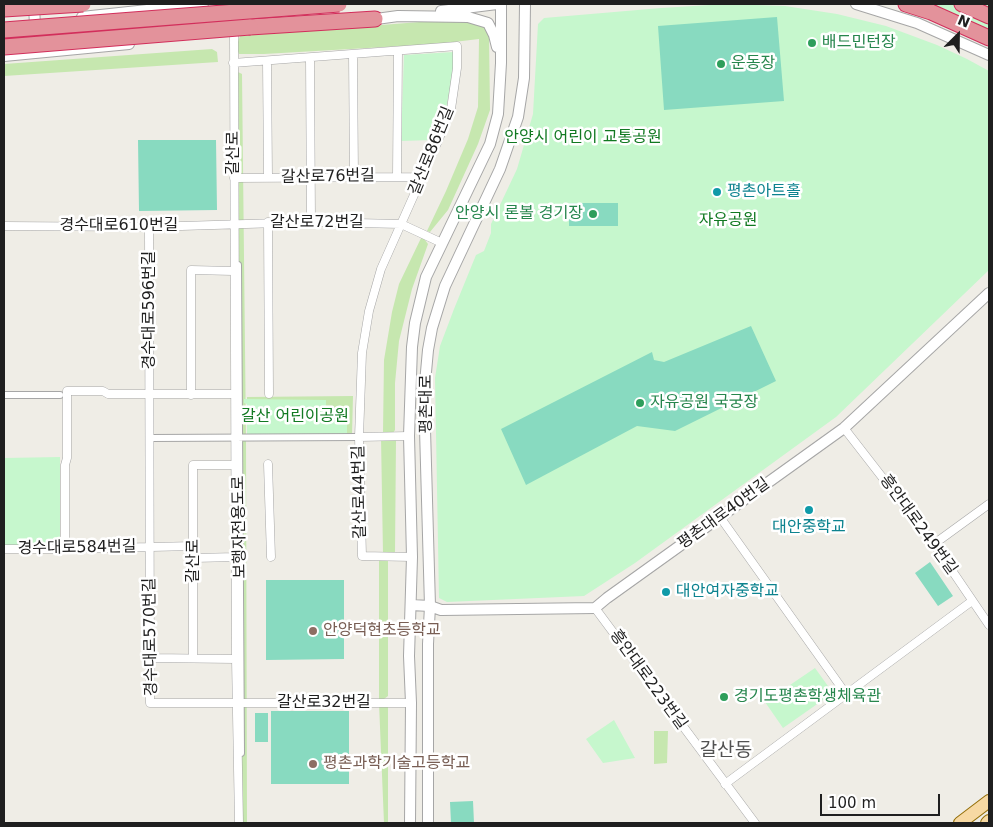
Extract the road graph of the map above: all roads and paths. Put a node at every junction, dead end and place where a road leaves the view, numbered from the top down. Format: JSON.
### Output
{"nodes":[{"id":1,"x":24,"y":4,"type":"edge"},
{"id":2,"x":34,"y":4,"type":"edge"},
{"id":3,"x":83,"y":4,"type":"edge"},
{"id":4,"x":203,"y":4,"type":"edge"},
{"id":5,"x":339,"y":4,"type":"edge"},
{"id":6,"x":497,"y":4,"type":"edge"},
{"id":7,"x":501,"y":4,"type":"edge"},
{"id":8,"x":525,"y":4,"type":"edge"},
{"id":9,"x":856,"y":4,"type":"edge"},
{"id":10,"x":894,"y":4,"type":"edge"},
{"id":11,"x":906,"y":4,"type":"edge"},
{"id":12,"x":962,"y":4,"type":"edge"},
{"id":13,"x":4,"y":5,"type":"edge"},
{"id":14,"x":4,"y":10,"type":"edge"},
{"id":15,"x":398,"y":16,"type":"junction"},
{"id":16,"x":989,"y":16,"type":"edge"},
{"id":17,"x":375,"y":19,"type":"junction"},
{"id":18,"x":36,"y":21,"type":"junction"},
{"id":19,"x":4,"y":24,"type":"edge"},
{"id":20,"x":4,"y":30,"type":"edge"},
{"id":21,"x":234,"y":34,"type":"junction"},
{"id":22,"x":989,"y":39,"type":"edge"},
{"id":23,"x":4,"y":47,"type":"edge"},
{"id":24,"x":398,"y":51,"type":"junction"},
{"id":25,"x":36,"y":53,"type":"junction"},
{"id":26,"x":353,"y":54,"type":"junction"},
{"id":27,"x":989,"y":55,"type":"edge"},
{"id":28,"x":4,"y":56,"type":"edge"},
{"id":29,"x":310,"y":58,"type":"junction"},
{"id":30,"x":267,"y":61,"type":"junction"},
{"id":31,"x":235,"y":63,"type":"junction"},
{"id":32,"x":501,"y":63,"type":"junction"},
{"id":33,"x":354,"y":176,"type":"junction"},
{"id":34,"x":397,"y":176,"type":"junction"},
{"id":35,"x":422,"y":177,"type":"junction"},
{"id":36,"x":236,"y":178,"type":"junction"},
{"id":37,"x":268,"y":178,"type":"junction"},
{"id":38,"x":310,"y":178,"type":"junction"},
{"id":39,"x":238,"y":216,"type":"dead end"},
{"id":40,"x":268,"y":222,"type":"junction"},
{"id":41,"x":311,"y":222,"type":"junction"},
{"id":42,"x":233,"y":224,"type":"junction"},
{"id":43,"x":401,"y":224,"type":"junction"},
{"id":44,"x":4,"y":226,"type":"edge"},
{"id":45,"x":149,"y":227,"type":"junction"},
{"id":46,"x":238,"y":232,"type":"dead end"},
{"id":47,"x":442,"y":243,"type":"junction"},
{"id":48,"x":233,"y":272,"type":"junction"},
{"id":49,"x":989,"y":293,"type":"edge"},
{"id":50,"x":63,"y":393,"type":"junction"},
{"id":51,"x":150,"y":393,"type":"junction"},
{"id":52,"x":234,"y":394,"type":"junction"},
{"id":53,"x":269,"y":394,"type":"dead end"},
{"id":54,"x":4,"y":395,"type":"edge"},
{"id":55,"x":191,"y":395,"type":"junction"},
{"id":56,"x":844,"y":428,"type":"junction"},
{"id":57,"x":409,"y":436,"type":"junction"},
{"id":58,"x":235,"y":437,"type":"junction"},
{"id":59,"x":359,"y":437,"type":"junction"},
{"id":60,"x":150,"y":438,"type":"junction"},
{"id":61,"x":268,"y":464,"type":"dead end"},
{"id":62,"x":236,"y":465,"type":"junction"},
{"id":63,"x":989,"y":504,"type":"edge"},
{"id":64,"x":720,"y":517,"type":"junction"},
{"id":65,"x":934,"y":544,"type":"junction"},
{"id":66,"x":194,"y":546,"type":"junction"},
{"id":67,"x":150,"y":547,"type":"junction"},
{"id":68,"x":4,"y":549,"type":"edge"},
{"id":69,"x":66,"y":549,"type":"junction"},
{"id":70,"x":271,"y":557,"type":"dead end"},
{"id":71,"x":412,"y":557,"type":"junction"},
{"id":72,"x":194,"y":558,"type":"junction"},
{"id":73,"x":236,"y":558,"type":"junction"},
{"id":74,"x":972,"y":601,"type":"junction"},
{"id":75,"x":411,"y":605,"type":"junction"},
{"id":76,"x":430,"y":606,"type":"junction"},
{"id":77,"x":596,"y":608,"type":"junction"},
{"id":78,"x":989,"y":625,"type":"edge"},
{"id":79,"x":150,"y":658,"type":"junction"},
{"id":80,"x":193,"y":658,"type":"junction"},
{"id":81,"x":236,"y":659,"type":"junction"},
{"id":82,"x":846,"y":694,"type":"junction"},
{"id":83,"x":239,"y":703,"type":"junction"},
{"id":84,"x":411,"y":703,"type":"junction"},
{"id":85,"x":725,"y":784,"type":"junction"},
{"id":86,"x":989,"y":801,"type":"edge"},
{"id":87,"x":240,"y":823,"type":"edge"},
{"id":88,"x":410,"y":823,"type":"edge"},
{"id":89,"x":428,"y":823,"type":"edge"},
{"id":90,"x":755,"y":823,"type":"edge"},
{"id":91,"x":960,"y":823,"type":"edge"}],
"edges":[{"from":1,"to":13,"type":"street"},
{"from":2,"to":18,"type":"street"},
{"from":3,"to":14,"type":"highway","bridge":true},
{"from":4,"to":18,"type":"street"},
{"from":5,"to":20,"type":"highway","bridge":true},
{"from":6,"to":15,"type":"street"},
{"from":7,"to":32,"type":"street","name":"평촌대로"},
{"from":8,"to":76,"type":"street","name":"평촌대로"},
{"from":9,"to":27,"type":"street"},
{"from":10,"to":22,"type":"street"},
{"from":11,"to":22,"type":"highway"},
{"from":12,"to":16,"type":"highway"},
{"from":15,"to":17,"type":"street"},
{"from":15,"to":32,"type":"street"},
{"from":17,"to":21,"type":"street"},
{"from":17,"to":23,"type":"highway","bridge":true},
{"from":18,"to":19,"type":"street"},
{"from":18,"to":25,"type":"street"},
{"from":21,"to":25,"type":"street"},
{"from":21,"to":31,"type":"street","name":"갈산로"},
{"from":24,"to":26,"type":"street","name":"갈산로86번길"},
{"from":24,"to":34,"type":"street","name":"갈산로86번길"},
{"from":24,"to":35,"type":"street","name":"갈산로86번길"},
{"from":25,"to":28,"type":"street"},
{"from":26,"to":29,"type":"street","name":"갈산로86번길"},
{"from":26,"to":33,"type":"street"},
{"from":29,"to":30,"type":"street","name":"갈산로86번길"},
{"from":29,"to":38,"type":"street"},
{"from":30,"to":31,"type":"street","name":"갈산로86번길"},
{"from":30,"to":37,"type":"street"},
{"from":31,"to":36,"type":"street","name":"갈산로"},
{"from":32,"to":47,"type":"street","name":"평촌대로"},
{"from":33,"to":34,"type":"street","name":"갈산로76번길"},
{"from":33,"to":38,"type":"street","name":"갈산로76번길"},
{"from":34,"to":35,"type":"street","name":"갈산로76번길"},
{"from":35,"to":43,"type":"street","name":"갈산로86번길"},
{"from":36,"to":37,"type":"street","name":"갈산로76번길"},
{"from":36,"to":39,"type":"street"},
{"from":36,"to":42,"type":"street","name":"갈산로"},
{"from":37,"to":38,"type":"street","name":"갈산로76번길"},
{"from":38,"to":41,"type":"street"},
{"from":40,"to":41,"type":"street","name":"갈산로72번길"},
{"from":40,"to":42,"type":"street","name":"갈산로72번길"},
{"from":40,"to":53,"type":"street"},
{"from":41,"to":43,"type":"street","name":"갈산로72번길"},
{"from":42,"to":45,"type":"street","name":"경수대로610번길"},
{"from":42,"to":48,"type":"street","name":"갈산로"},
{"from":43,"to":47,"type":"street"},
{"from":43,"to":59,"type":"street","name":"갈산로44번길"},
{"from":44,"to":45,"type":"street","name":"경수대로610번길"},
{"from":45,"to":51,"type":"street","name":"경수대로596번길"},
{"from":46,"to":83,"type":"street","name":"보행자전용도로"},
{"from":47,"to":57,"type":"street","name":"평촌대로"},
{"from":48,"to":52,"type":"street","name":"갈산로"},
{"from":48,"to":55,"type":"street"},
{"from":49,"to":56,"type":"street","name":"평촌대로40번길"},
{"from":50,"to":51,"type":"street","name":"경수대로596번길"},
{"from":50,"to":54,"type":"street","name":"경수대로596번길"},
{"from":50,"to":69,"type":"street"},
{"from":51,"to":55,"type":"street","name":"경수대로596번길"},
{"from":51,"to":60,"type":"street","name":"경수대로596번길"},
{"from":52,"to":55,"type":"street","name":"경수대로596번길"},
{"from":52,"to":58,"type":"street","name":"갈산로"},
{"from":56,"to":64,"type":"street","name":"평촌대로40번길"},
{"from":56,"to":65,"type":"street","name":"흥안대로249번길"},
{"from":57,"to":59,"type":"street"},
{"from":57,"to":71,"type":"street","name":"평촌대로"},
{"from":58,"to":59,"type":"street"},
{"from":58,"to":60,"type":"street"},
{"from":58,"to":62,"type":"street","name":"갈산로"},
{"from":59,"to":71,"type":"street","name":"갈산로44번길"},
{"from":60,"to":67,"type":"street","name":"경수대로596번길"},
{"from":61,"to":70,"type":"street"},
{"from":62,"to":66,"type":"street","name":"갈산로"},
{"from":62,"to":73,"type":"street","name":"갈산로"},
{"from":63,"to":65,"type":"street"},
{"from":64,"to":77,"type":"street","name":"평촌대로40번길"},
{"from":64,"to":82,"type":"street"},
{"from":65,"to":74,"type":"street","name":"흥안대로249번길"},
{"from":66,"to":67,"type":"street","name":"경수대로584번길"},
{"from":66,"to":72,"type":"street","name":"갈산로"},
{"from":67,"to":69,"type":"street","name":"경수대로584번길"},
{"from":67,"to":79,"type":"street","name":"경수대로570번길"},
{"from":68,"to":69,"type":"street","name":"경수대로584번길"},
{"from":71,"to":75,"type":"street","name":"평촌대로"},
{"from":72,"to":73,"type":"street"},
{"from":72,"to":80,"type":"street","name":"갈산로"},
{"from":73,"to":81,"type":"street","name":"갈산로"},
{"from":74,"to":78,"type":"street","name":"흥안대로249번길"},
{"from":74,"to":82,"type":"street"},
{"from":75,"to":76,"type":"street"},
{"from":75,"to":84,"type":"street","name":"평촌대로"},
{"from":76,"to":77,"type":"street"},
{"from":76,"to":89,"type":"street","name":"평촌대로"},
{"from":77,"to":85,"type":"street","name":"흥안대로223번길"},
{"from":79,"to":80,"type":"street"},
{"from":79,"to":83,"type":"street","name":"경수대로570번길"},
{"from":80,"to":81,"type":"street"},
{"from":81,"to":83,"type":"street","name":"갈산로"},
{"from":82,"to":85,"type":"street"},
{"from":83,"to":84,"type":"street","name":"갈산로32번길"},
{"from":83,"to":87,"type":"street","name":"갈산로"},
{"from":84,"to":88,"type":"street","name":"평촌대로"},
{"from":85,"to":90,"type":"street","name":"흥안대로223번길"},
{"from":86,"to":91,"type":"main road"}]}
